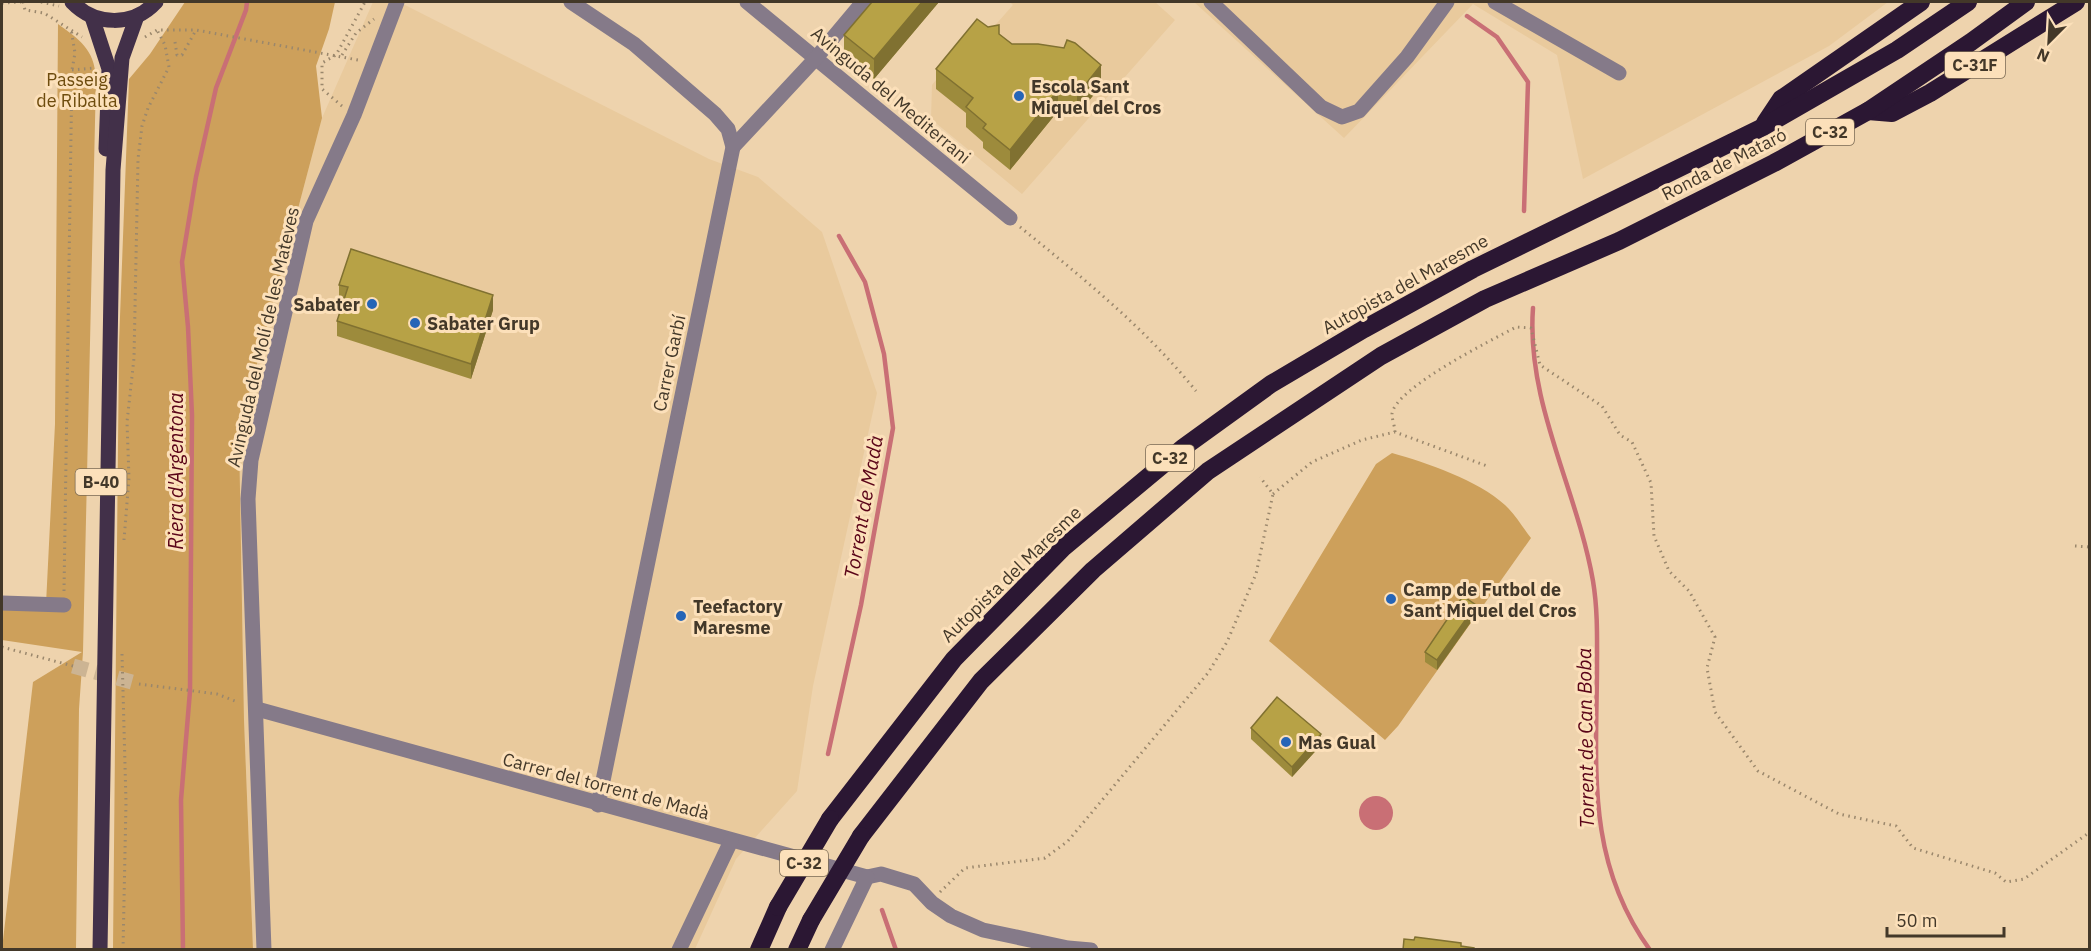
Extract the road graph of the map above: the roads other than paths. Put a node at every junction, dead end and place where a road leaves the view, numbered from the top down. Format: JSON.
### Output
{"nodes":[{"id":1,"x":156,"y":2,"type":"edge"},
{"id":2,"x":397,"y":2,"type":"edge"},
{"id":3,"x":571,"y":2,"type":"edge"},
{"id":4,"x":747,"y":2,"type":"edge"},
{"id":5,"x":863,"y":2,"type":"edge"},
{"id":6,"x":1211,"y":2,"type":"edge"},
{"id":7,"x":1447,"y":2,"type":"edge"},
{"id":8,"x":1495,"y":2,"type":"edge"},
{"id":9,"x":1921,"y":2,"type":"edge"},
{"id":10,"x":1968,"y":2,"type":"edge"},
{"id":11,"x":2026,"y":2,"type":"edge"},
{"id":12,"x":2076,"y":2,"type":"edge"},
{"id":13,"x":66,"y":4,"type":"edge"},
{"id":14,"x":137,"y":16,"type":"junction"},
{"id":15,"x":92,"y":17,"type":"junction"},
{"id":16,"x":816,"y":58,"type":"junction"},
{"id":17,"x":1619,"y":73,"type":"dead end"},
{"id":18,"x":1868,"y":111,"type":"junction"},
{"id":19,"x":1763,"y":127,"type":"junction"},
{"id":20,"x":734,"y":147,"type":"junction"},
{"id":21,"x":1600,"y":209,"type":"joint"},
{"id":22,"x":1010,"y":218,"type":"road end"},
{"id":23,"x":2,"y":603,"type":"edge"},
{"id":24,"x":64,"y":605,"type":"road end"},
{"id":25,"x":257,"y":709,"type":"junction"},
{"id":26,"x":598,"y":805,"type":"junction"},
{"id":27,"x":731,"y":841,"type":"junction"},
{"id":28,"x":867,"y":877,"type":"junction"},
{"id":29,"x":92,"y":950,"type":"edge"},
{"id":30,"x":100,"y":950,"type":"edge"},
{"id":31,"x":264,"y":950,"type":"edge"},
{"id":32,"x":679,"y":950,"type":"edge"},
{"id":33,"x":759,"y":950,"type":"edge"},
{"id":34,"x":797,"y":950,"type":"edge"},
{"id":35,"x":832,"y":950,"type":"edge"},
{"id":36,"x":1091,"y":950,"type":"edge"}],
"edges":[{"from":1,"to":14,"type":"main road"},
{"from":2,"to":25,"type":"street","name":"Avinguda del Molí de les Mateves"},
{"from":3,"to":20,"type":"street"},
{"from":4,"to":16,"type":"street","name":"Avinguda del Mediterrani"},
{"from":5,"to":16,"type":"street"},
{"from":6,"to":7,"type":"street"},
{"from":8,"to":17,"type":"street"},
{"from":9,"to":19,"type":"highway"},
{"from":10,"to":19,"type":"highway","name":"Ronda de Mataró","number":"C-32"},
{"from":11,"to":18,"type":"highway","name":"Ronda de Mataró","number":"C-32"},
{"from":12,"to":18,"type":"highway","number":"C-31F"},
{"from":13,"to":15,"type":"main road"},
{"from":14,"to":15,"type":"main road"},
{"from":14,"to":30,"type":"main road","number":"B-40"},
{"from":15,"to":29,"type":"main road","number":"B-40"},
{"from":16,"to":20,"type":"street"},
{"from":16,"to":22,"type":"street","name":"Avinguda del Mediterrani"},
{"from":18,"to":34,"type":"highway","name":"Ronda de Mataró","number":"C-32","bridge":true},
{"from":19,"to":21,"type":"highway","name":"Ronda de Mataró","number":"C-32"},
{"from":20,"to":26,"type":"street","name":"Carrer Garbí"},
{"from":21,"to":33,"type":"highway","name":"Autopista del Maresme","number":"C-32","bridge":true},
{"from":23,"to":24,"type":"street"},
{"from":25,"to":26,"type":"street","name":"Carrer del torrent de Madà"},
{"from":25,"to":31,"type":"street","name":"Avinguda del Molí de les Mateves"},
{"from":26,"to":27,"type":"street","name":"Carrer del torrent de Madà"},
{"from":27,"to":28,"type":"street","name":"Carrer del torrent de Madà"},
{"from":27,"to":32,"type":"street"},
{"from":28,"to":35,"type":"street"},
{"from":28,"to":36,"type":"street","name":"Carrer del torrent de Madà"}]}
